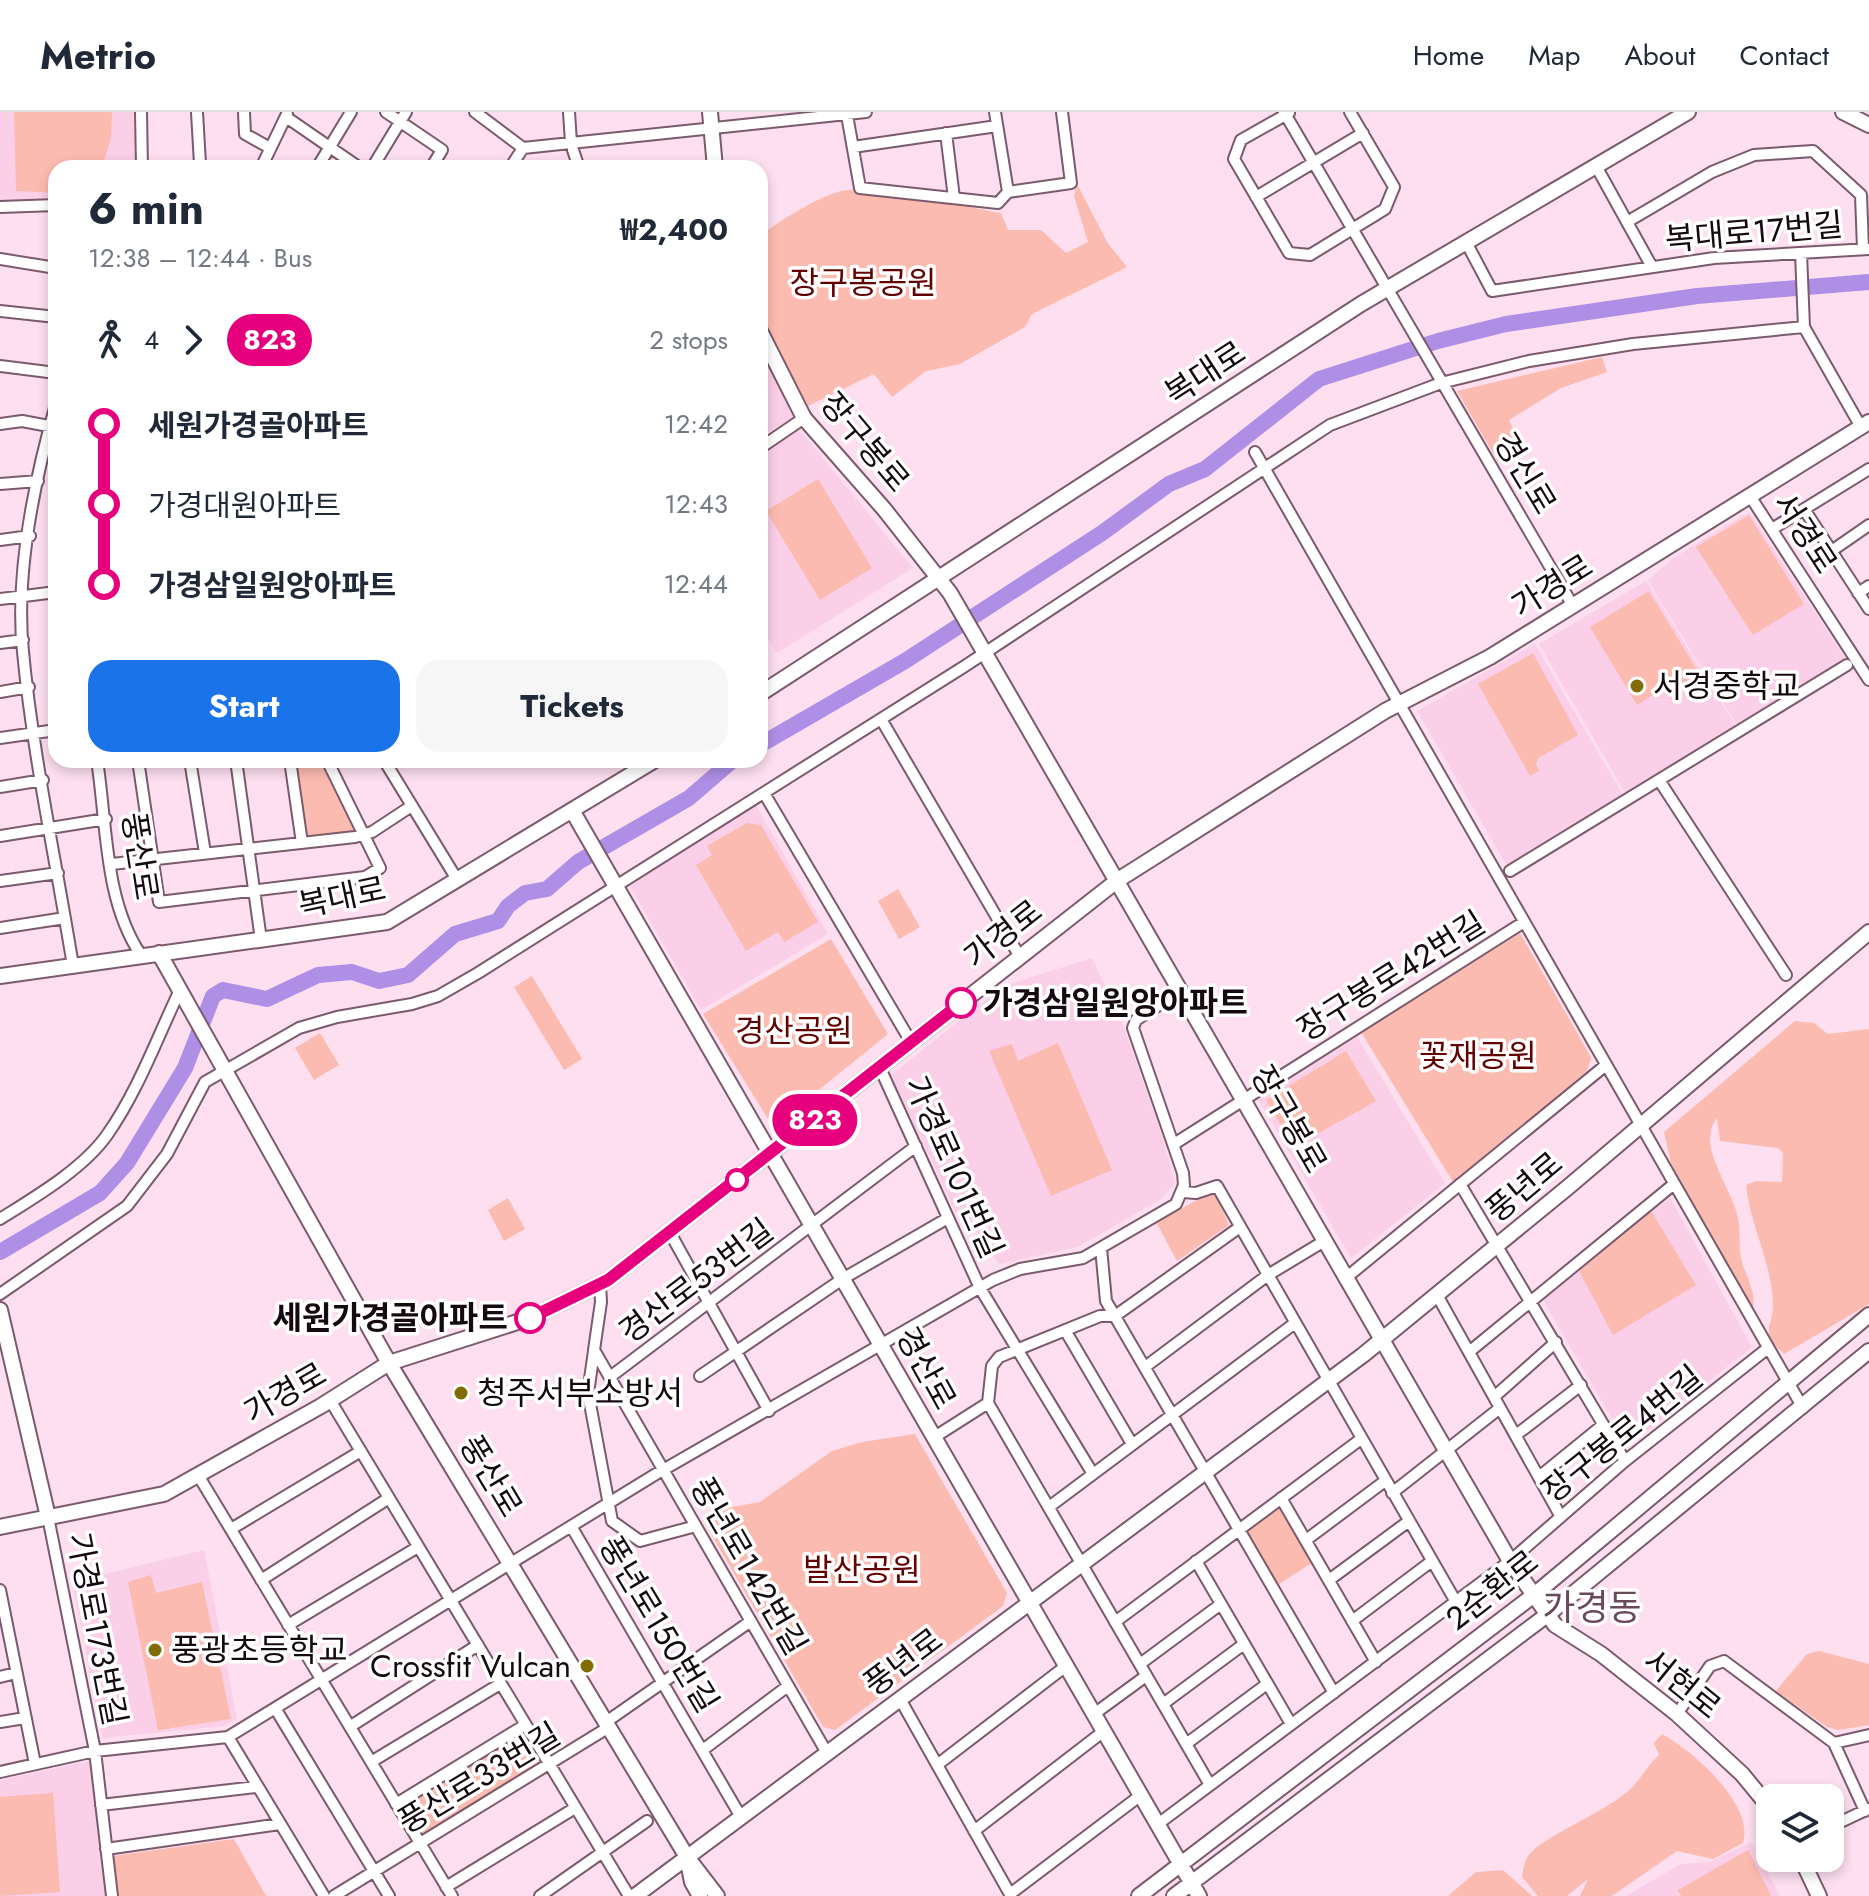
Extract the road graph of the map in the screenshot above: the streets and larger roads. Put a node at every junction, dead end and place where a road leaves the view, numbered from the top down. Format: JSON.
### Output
{"nodes":[{"id":1,"x":141,"y":112,"type":"edge"},
{"id":2,"x":197,"y":112,"type":"edge"},
{"id":3,"x":244,"y":112,"type":"edge"},
{"id":4,"x":351,"y":112,"type":"edge"},
{"id":5,"x":386,"y":112,"type":"edge"},
{"id":6,"x":475,"y":112,"type":"edge"},
{"id":7,"x":569,"y":112,"type":"edge"},
{"id":8,"x":710,"y":112,"type":"edge"},
{"id":9,"x":866,"y":112,"type":"edge"},
{"id":10,"x":995,"y":112,"type":"edge"},
{"id":11,"x":1062,"y":112,"type":"edge"},
{"id":12,"x":1350,"y":112,"type":"edge"},
{"id":13,"x":1680,"y":112,"type":"edge"},
{"id":14,"x":1688,"y":112,"type":"edge"},
{"id":15,"x":1702,"y":112,"type":"edge"},
{"id":16,"x":1843,"y":112,"type":"edge"},
{"id":17,"x":1286,"y":113,"type":"edge"},
{"id":18,"x":287,"y":114,"type":"edge"},
{"id":19,"x":818,"y":115,"type":"edge"},
{"id":20,"x":847,"y":115,"type":"junction"},
{"id":21,"x":403,"y":117,"type":"edge"},
{"id":22,"x":1869,"y":125,"type":"edge"},
{"id":23,"x":997,"y":126,"type":"junction"},
{"id":24,"x":711,"y":129,"type":"junction"},
{"id":25,"x":1653,"y":132,"type":"junction"},
{"id":26,"x":946,"y":133,"type":"junction"},
{"id":27,"x":1363,"y":133,"type":"junction"},
{"id":28,"x":572,"y":146,"type":"junction"},
{"id":29,"x":330,"y":147,"type":"junction"},
{"id":30,"x":853,"y":147,"type":"junction"},
{"id":31,"x":270,"y":148,"type":"junction"},
{"id":32,"x":523,"y":148,"type":"junction"},
{"id":33,"x":142,"y":160,"type":"edge"},
{"id":34,"x":200,"y":160,"type":"edge"},
{"id":35,"x":265,"y":160,"type":"edge"},
{"id":36,"x":322,"y":160,"type":"edge"},
{"id":37,"x":349,"y":160,"type":"edge"},
{"id":38,"x":377,"y":160,"type":"edge"},
{"id":39,"x":436,"y":160,"type":"edge"},
{"id":40,"x":515,"y":160,"type":"edge"},
{"id":41,"x":576,"y":160,"type":"edge"},
{"id":42,"x":714,"y":160,"type":"edge"},
{"id":43,"x":1313,"y":163,"type":"junction"},
{"id":44,"x":1596,"y":166,"type":"junction"},
{"id":45,"x":1008,"y":192,"type":"junction"},
{"id":46,"x":1256,"y":197,"type":"junction"},
{"id":47,"x":954,"y":198,"type":"junction"},
{"id":48,"x":48,"y":205,"type":"edge"},
{"id":49,"x":0,"y":207,"type":"edge"},
{"id":50,"x":1627,"y":222,"type":"junction"},
{"id":51,"x":1351,"y":230,"type":"junction"},
{"id":52,"x":1466,"y":242,"type":"junction"},
{"id":53,"x":1866,"y":249,"type":"edge"},
{"id":54,"x":1801,"y":253,"type":"junction"},
{"id":55,"x":0,"y":259,"type":"edge"},
{"id":56,"x":48,"y":267,"type":"edge"},
{"id":57,"x":1652,"y":267,"type":"junction"},
{"id":58,"x":1386,"y":290,"type":"junction"},
{"id":59,"x":0,"y":311,"type":"edge"},
{"id":60,"x":48,"y":316,"type":"edge"},
{"id":61,"x":1804,"y":327,"type":"junction"},
{"id":62,"x":768,"y":347,"type":"edge"},
{"id":63,"x":0,"y":366,"type":"edge"},
{"id":64,"x":48,"y":372,"type":"edge"},
{"id":65,"x":1441,"y":383,"type":"junction"},
{"id":66,"x":804,"y":418,"type":"junction"},
{"id":67,"x":0,"y":424,"type":"edge"},
{"id":68,"x":1865,"y":424,"type":"edge"},
{"id":69,"x":48,"y":426,"type":"edge"},
{"id":70,"x":768,"y":443,"type":"edge"},
{"id":71,"x":48,"y":445,"type":"edge"},
{"id":72,"x":1255,"y":452,"type":"dead end"},
{"id":73,"x":1265,"y":469,"type":"junction"},
{"id":74,"x":1869,"y":469,"type":"edge"},
{"id":75,"x":38,"y":481,"type":"junction"},
{"id":76,"x":0,"y":484,"type":"edge"},
{"id":77,"x":1750,"y":496,"type":"junction"},
{"id":78,"x":1804,"y":509,"type":"junction"},
{"id":79,"x":1869,"y":525,"type":"edge"},
{"id":80,"x":1772,"y":529,"type":"junction"},
{"id":81,"x":30,"y":536,"type":"junction"},
{"id":82,"x":0,"y":540,"type":"edge"},
{"id":83,"x":1830,"y":552,"type":"junction"},
{"id":84,"x":942,"y":579,"type":"junction"},
{"id":85,"x":1869,"y":586,"type":"edge"},
{"id":86,"x":48,"y":593,"type":"edge"},
{"id":87,"x":1858,"y":593,"type":"junction"},
{"id":88,"x":22,"y":596,"type":"junction"},
{"id":89,"x":0,"y":599,"type":"edge"},
{"id":90,"x":1573,"y":606,"type":"junction"},
{"id":91,"x":1869,"y":609,"type":"edge"},
{"id":92,"x":23,"y":640,"type":"junction"},
{"id":93,"x":0,"y":643,"type":"edge"},
{"id":94,"x":986,"y":651,"type":"junction"},
{"id":95,"x":1847,"y":665,"type":"dead end"},
{"id":96,"x":1869,"y":680,"type":"edge"},
{"id":97,"x":29,"y":687,"type":"junction"},
{"id":98,"x":768,"y":689,"type":"edge"},
{"id":99,"x":0,"y":692,"type":"edge"},
{"id":100,"x":1399,"y":704,"type":"junction"},
{"id":101,"x":881,"y":719,"type":"junction"},
{"id":102,"x":48,"y":732,"type":"edge"},
{"id":103,"x":35,"y":734,"type":"junction"},
{"id":104,"x":0,"y":738,"type":"edge"},
{"id":105,"x":98,"y":768,"type":"edge"},
{"id":106,"x":139,"y":768,"type":"edge"},
{"id":107,"x":191,"y":768,"type":"edge"},
{"id":108,"x":237,"y":768,"type":"edge"},
{"id":109,"x":291,"y":768,"type":"edge"},
{"id":110,"x":331,"y":768,"type":"edge"},
{"id":111,"x":388,"y":768,"type":"edge"},
{"id":112,"x":644,"y":768,"type":"edge"},
{"id":113,"x":43,"y":780,"type":"junction"},
{"id":114,"x":1659,"y":780,"type":"junction"},
{"id":115,"x":0,"y":787,"type":"edge"},
{"id":116,"x":764,"y":793,"type":"junction"},
{"id":117,"x":410,"y":807,"type":"junction"},
{"id":118,"x":577,"y":818,"type":"junction"},
{"id":119,"x":106,"y":819,"type":"junction"},
{"id":120,"x":51,"y":828,"type":"junction"},
{"id":121,"x":364,"y":835,"type":"junction"},
{"id":122,"x":0,"y":836,"type":"edge"},
{"id":123,"x":302,"y":843,"type":"junction"},
{"id":124,"x":249,"y":849,"type":"junction"},
{"id":125,"x":205,"y":853,"type":"junction"},
{"id":126,"x":152,"y":859,"type":"junction"},
{"id":127,"x":112,"y":864,"type":"junction"},
{"id":128,"x":1510,"y":871,"type":"dead end"},
{"id":129,"x":58,"y":873,"type":"junction"},
{"id":130,"x":1118,"y":880,"type":"junction"},
{"id":131,"x":0,"y":881,"type":"edge"},
{"id":132,"x":458,"y":881,"type":"junction"},
{"id":133,"x":614,"y":881,"type":"junction"},
{"id":134,"x":255,"y":893,"type":"junction"},
{"id":135,"x":65,"y":918,"type":"junction"},
{"id":136,"x":1524,"y":922,"type":"junction"},
{"id":137,"x":0,"y":928,"type":"edge"},
{"id":138,"x":1869,"y":932,"type":"edge"},
{"id":139,"x":261,"y":940,"type":"junction"},
{"id":140,"x":159,"y":953,"type":"junction"},
{"id":141,"x":141,"y":955,"type":"junction"},
{"id":142,"x":1020,"y":957,"type":"junction"},
{"id":143,"x":73,"y":966,"type":"junction"},
{"id":144,"x":1786,"y":975,"type":"dead end"},
{"id":145,"x":0,"y":976,"type":"edge"},
{"id":146,"x":1182,"y":990,"type":"junction"},
{"id":147,"x":182,"y":994,"type":"junction"},
{"id":148,"x":911,"y":1042,"type":"junction"},
{"id":149,"x":1606,"y":1065,"type":"junction"},
{"id":150,"x":880,"y":1068,"type":"junction"},
{"id":151,"x":225,"y":1069,"type":"junction"},
{"id":152,"x":1245,"y":1099,"type":"junction"},
{"id":153,"x":1641,"y":1126,"type":"junction"},
{"id":154,"x":1174,"y":1144,"type":"junction"},
{"id":155,"x":916,"y":1146,"type":"junction"},
{"id":156,"x":772,"y":1153,"type":"junction"},
{"id":157,"x":1460,"y":1184,"type":"junction"},
{"id":158,"x":1674,"y":1184,"type":"junction"},
{"id":159,"x":1183,"y":1192,"type":"junction"},
{"id":160,"x":948,"y":1218,"type":"junction"},
{"id":161,"x":0,"y":1219,"type":"edge"},
{"id":162,"x":814,"y":1225,"type":"junction"},
{"id":163,"x":1240,"y":1227,"type":"junction"},
{"id":164,"x":669,"y":1231,"type":"junction"},
{"id":165,"x":1326,"y":1240,"type":"junction"},
{"id":166,"x":1499,"y":1244,"type":"junction"},
{"id":167,"x":1101,"y":1248,"type":"junction"},
{"id":168,"x":1268,"y":1275,"type":"junction"},
{"id":169,"x":1347,"y":1277,"type":"junction"},
{"id":170,"x":844,"y":1278,"type":"junction"},
{"id":171,"x":600,"y":1284,"type":"junction"},
{"id":172,"x":980,"y":1288,"type":"junction"},
{"id":173,"x":0,"y":1294,"type":"edge"},
{"id":174,"x":1437,"y":1295,"type":"junction"},
{"id":175,"x":1532,"y":1300,"type":"junction"},
{"id":176,"x":709,"y":1304,"type":"junction"},
{"id":177,"x":0,"y":1310,"type":"edge"},
{"id":178,"x":1869,"y":1315,"type":"edge"},
{"id":179,"x":1115,"y":1316,"type":"junction"},
{"id":180,"x":1295,"y":1323,"type":"junction"},
{"id":181,"x":1065,"y":1330,"type":"junction"},
{"id":182,"x":1383,"y":1339,"type":"junction"},
{"id":183,"x":1556,"y":1342,"type":"junction"},
{"id":184,"x":881,"y":1345,"type":"junction"},
{"id":185,"x":1768,"y":1348,"type":"junction"},
{"id":186,"x":1020,"y":1349,"type":"junction"},
{"id":187,"x":594,"y":1350,"type":"junction"},
{"id":188,"x":1869,"y":1351,"type":"edge"},
{"id":189,"x":736,"y":1352,"type":"junction"},
{"id":190,"x":1469,"y":1352,"type":"junction"},
{"id":191,"x":389,"y":1363,"type":"junction"},
{"id":192,"x":1145,"y":1367,"type":"junction"},
{"id":193,"x":700,"y":1376,"type":"dead end"},
{"id":194,"x":610,"y":1377,"type":"junction"},
{"id":195,"x":1328,"y":1381,"type":"junction"},
{"id":196,"x":1788,"y":1383,"type":"junction"},
{"id":197,"x":1581,"y":1385,"type":"junction"},
{"id":198,"x":1494,"y":1397,"type":"junction"},
{"id":199,"x":330,"y":1400,"type":"junction"},
{"id":200,"x":988,"y":1403,"type":"junction"},
{"id":201,"x":1500,"y":1408,"type":"junction"},
{"id":202,"x":1803,"y":1408,"type":"junction"},
{"id":203,"x":769,"y":1411,"type":"junction"},
{"id":204,"x":1172,"y":1415,"type":"junction"},
{"id":205,"x":1603,"y":1425,"type":"junction"},
{"id":206,"x":1516,"y":1435,"type":"junction"},
{"id":207,"x":933,"y":1438,"type":"junction"},
{"id":208,"x":1361,"y":1439,"type":"junction"},
{"id":209,"x":1132,"y":1444,"type":"junction"},
{"id":210,"x":361,"y":1451,"type":"junction"},
{"id":211,"x":1448,"y":1452,"type":"junction"},
{"id":212,"x":1625,"y":1461,"type":"junction"},
{"id":213,"x":664,"y":1471,"type":"junction"},
{"id":214,"x":1206,"y":1472,"type":"junction"},
{"id":215,"x":1093,"y":1474,"type":"junction"},
{"id":216,"x":198,"y":1475,"type":"junction"},
{"id":217,"x":1539,"y":1477,"type":"junction"},
{"id":218,"x":1385,"y":1481,"type":"junction"},
{"id":219,"x":1392,"y":1493,"type":"junction"},
{"id":220,"x":389,"y":1498,"type":"junction"},
{"id":221,"x":1281,"y":1498,"type":"junction"},
{"id":222,"x":609,"y":1503,"type":"junction"},
{"id":223,"x":1049,"y":1507,"type":"junction"},
{"id":224,"x":48,"y":1517,"type":"junction"},
{"id":225,"x":1561,"y":1517,"type":"junction"},
{"id":226,"x":1409,"y":1521,"type":"junction"},
{"id":227,"x":571,"y":1526,"type":"junction"},
{"id":228,"x":696,"y":1526,"type":"junction"},
{"id":229,"x":0,"y":1527,"type":"edge"},
{"id":230,"x":231,"y":1529,"type":"junction"},
{"id":231,"x":1239,"y":1530,"type":"junction"},
{"id":232,"x":1306,"y":1540,"type":"junction"},
{"id":233,"x":418,"y":1547,"type":"junction"},
{"id":234,"x":1196,"y":1561,"type":"junction"},
{"id":235,"x":1432,"y":1561,"type":"junction"},
{"id":236,"x":1510,"y":1561,"type":"junction"},
{"id":237,"x":511,"y":1563,"type":"junction"},
{"id":238,"x":1082,"y":1564,"type":"junction"},
{"id":239,"x":261,"y":1580,"type":"junction"},
{"id":240,"x":1329,"y":1580,"type":"junction"},
{"id":241,"x":0,"y":1590,"type":"edge"},
{"id":242,"x":1534,"y":1595,"type":"junction"},
{"id":243,"x":450,"y":1600,"type":"junction"},
{"id":244,"x":1456,"y":1602,"type":"junction"},
{"id":245,"x":1029,"y":1603,"type":"junction"},
{"id":246,"x":1221,"y":1604,"type":"junction"},
{"id":247,"x":1547,"y":1615,"type":"junction"},
{"id":248,"x":751,"y":1621,"type":"junction"},
{"id":249,"x":1352,"y":1621,"type":"junction"},
{"id":250,"x":1115,"y":1622,"type":"junction"},
{"id":251,"x":288,"y":1625,"type":"junction"},
{"id":252,"x":4,"y":1631,"type":"edge"},
{"id":253,"x":1244,"y":1644,"type":"junction"},
{"id":254,"x":478,"y":1645,"type":"junction"},
{"id":255,"x":1376,"y":1662,"type":"junction"},
{"id":256,"x":1140,"y":1664,"type":"junction"},
{"id":257,"x":1066,"y":1666,"type":"junction"},
{"id":258,"x":16,"y":1673,"type":"junction"},
{"id":259,"x":1146,"y":1676,"type":"junction"},
{"id":260,"x":0,"y":1677,"type":"edge"},
{"id":261,"x":321,"y":1679,"type":"junction"},
{"id":262,"x":663,"y":1683,"type":"junction"},
{"id":263,"x":500,"y":1684,"type":"junction"},
{"id":264,"x":1267,"y":1684,"type":"junction"},
{"id":265,"x":788,"y":1686,"type":"junction"},
{"id":266,"x":1334,"y":1693,"type":"junction"},
{"id":267,"x":900,"y":1699,"type":"junction"},
{"id":268,"x":1163,"y":1704,"type":"junction"},
{"id":269,"x":275,"y":1708,"type":"junction"},
{"id":270,"x":1094,"y":1714,"type":"junction"},
{"id":271,"x":1677,"y":1714,"type":"junction"},
{"id":272,"x":747,"y":1716,"type":"joint"},
{"id":273,"x":25,"y":1718,"type":"junction"},
{"id":274,"x":0,"y":1722,"type":"edge"},
{"id":275,"x":608,"y":1724,"type":"junction"},
{"id":276,"x":1291,"y":1724,"type":"junction"},
{"id":277,"x":525,"y":1725,"type":"junction"},
{"id":278,"x":351,"y":1726,"type":"junction"},
{"id":279,"x":1104,"y":1731,"type":"junction"},
{"id":280,"x":1869,"y":1735,"type":"edge"},
{"id":281,"x":228,"y":1737,"type":"junction"},
{"id":282,"x":1834,"y":1743,"type":"junction"},
{"id":283,"x":1186,"y":1744,"type":"junction"},
{"id":284,"x":704,"y":1749,"type":"junction"},
{"id":285,"x":95,"y":1751,"type":"junction"},
{"id":286,"x":827,"y":1753,"type":"junction"},
{"id":287,"x":371,"y":1762,"type":"junction"},
{"id":288,"x":35,"y":1764,"type":"junction"},
{"id":289,"x":937,"y":1765,"type":"junction"},
{"id":290,"x":550,"y":1766,"type":"junction"},
{"id":291,"x":0,"y":1772,"type":"edge"},
{"id":292,"x":1210,"y":1785,"type":"junction"},
{"id":293,"x":256,"y":1787,"type":"junction"},
{"id":294,"x":1756,"y":1791,"type":"edge"},
{"id":295,"x":1141,"y":1795,"type":"junction"},
{"id":296,"x":396,"y":1804,"type":"junction"},
{"id":297,"x":101,"y":1805,"type":"junction"},
{"id":298,"x":575,"y":1808,"type":"junction"},
{"id":299,"x":1867,"y":1810,"type":"edge"},
{"id":300,"x":741,"y":1817,"type":"junction"},
{"id":301,"x":647,"y":1821,"type":"dead end"},
{"id":302,"x":1844,"y":1821,"type":"edge"},
{"id":303,"x":280,"y":1824,"type":"junction"},
{"id":304,"x":1158,"y":1824,"type":"junction"},
{"id":305,"x":974,"y":1831,"type":"junction"},
{"id":306,"x":420,"y":1844,"type":"junction"},
{"id":307,"x":106,"y":1849,"type":"junction"},
{"id":308,"x":604,"y":1853,"type":"junction"},
{"id":309,"x":687,"y":1857,"type":"junction"},
{"id":310,"x":1181,"y":1864,"type":"junction"},
{"id":311,"x":375,"y":1872,"type":"junction"},
{"id":312,"x":1808,"y":1872,"type":"edge"},
{"id":313,"x":1195,"y":1890,"type":"edge"},
{"id":314,"x":449,"y":1891,"type":"edge"},
{"id":315,"x":1010,"y":1895,"type":"edge"},
{"id":316,"x":112,"y":1896,"type":"edge"},
{"id":317,"x":324,"y":1896,"type":"edge"},
{"id":318,"x":334,"y":1896,"type":"edge"},
{"id":319,"x":389,"y":1896,"type":"edge"},
{"id":320,"x":540,"y":1896,"type":"edge"},
{"id":321,"x":632,"y":1896,"type":"edge"},
{"id":322,"x":700,"y":1896,"type":"edge"},
{"id":323,"x":717,"y":1896,"type":"edge"},
{"id":324,"x":1139,"y":1896,"type":"edge"},
{"id":325,"x":1174,"y":1896,"type":"edge"},
{"id":326,"x":1819,"y":1896,"type":"edge"}],
"edges":[{"from":1,"to":33,"type":"street"},
{"from":2,"to":34,"type":"street"},
{"from":3,"to":31,"type":"street"},
{"from":4,"to":29,"type":"street"},
{"from":5,"to":21,"type":"street"},
{"from":6,"to":32,"type":"street"},
{"from":7,"to":28,"type":"street"},
{"from":8,"to":24,"type":"street"},
{"from":9,"to":20,"type":"street"},
{"from":10,"to":23,"type":"street"},
{"from":11,"to":45,"type":"street"},
{"from":12,"to":27,"type":"street"},
{"from":13,"to":25,"type":"street"},
{"from":14,"to":25,"type":"street","name":"복대로"},
{"from":15,"to":25,"type":"street"},
{"from":16,"to":22,"type":"street"},
{"from":17,"to":43,"type":"street"},
{"from":17,"to":46,"type":"street"},
{"from":18,"to":29,"type":"street"},
{"from":18,"to":31,"type":"street"},
{"from":19,"to":20,"type":"street"},
{"from":19,"to":24,"type":"street"},
{"from":20,"to":30,"type":"street"},
{"from":21,"to":38,"type":"street"},
{"from":21,"to":39,"type":"street"},
{"from":23,"to":26,"type":"street"},
{"from":23,"to":45,"type":"street"},
{"from":24,"to":28,"type":"street"},
{"from":24,"to":42,"type":"street"},
{"from":25,"to":44,"type":"street","name":"복대로"},
{"from":26,"to":30,"type":"street"},
{"from":26,"to":47,"type":"street"},
{"from":27,"to":43,"type":"street"},
{"from":27,"to":51,"type":"street"},
{"from":28,"to":32,"type":"street"},
{"from":28,"to":41,"type":"street"},
{"from":29,"to":36,"type":"street"},
{"from":29,"to":37,"type":"street"},
{"from":30,"to":47,"type":"street"},
{"from":31,"to":35,"type":"street"},
{"from":32,"to":40,"type":"street"},
{"from":43,"to":46,"type":"street"},
{"from":43,"to":51,"type":"street"},
{"from":44,"to":50,"type":"street","name":"복대로17번길"},
{"from":44,"to":52,"type":"street","name":"복대로"},
{"from":45,"to":47,"type":"street"},
{"from":46,"to":51,"type":"street"},
{"from":48,"to":49,"type":"street"},
{"from":50,"to":53,"type":"street","name":"복대로17번길"},
{"from":50,"to":57,"type":"street","name":"복대로17번길"},
{"from":51,"to":58,"type":"street"},
{"from":52,"to":57,"type":"street"},
{"from":52,"to":58,"type":"street","name":"복대로"},
{"from":53,"to":54,"type":"street","name":"복대로17번길"},
{"from":54,"to":57,"type":"street","name":"복대로17번길"},
{"from":54,"to":61,"type":"street"},
{"from":55,"to":56,"type":"street"},
{"from":58,"to":65,"type":"street","name":"경신로"},
{"from":58,"to":84,"type":"street","name":"복대로"},
{"from":59,"to":60,"type":"street"},
{"from":61,"to":65,"type":"street"},
{"from":61,"to":68,"type":"street","name":"가경로"},
{"from":62,"to":66,"type":"street","name":"장구봉로"},
{"from":63,"to":64,"type":"street"},
{"from":65,"to":73,"type":"street"},
{"from":65,"to":90,"type":"street","name":"경신로"},
{"from":66,"to":70,"type":"street"},
{"from":66,"to":84,"type":"street","name":"장구봉로"},
{"from":67,"to":69,"type":"street"},
{"from":68,"to":77,"type":"street","name":"가경로"},
{"from":71,"to":75,"type":"street"},
{"from":72,"to":73,"type":"street"},
{"from":73,"to":94,"type":"street"},
{"from":73,"to":100,"type":"street"},
{"from":74,"to":78,"type":"street"},
{"from":75,"to":76,"type":"street"},
{"from":75,"to":81,"type":"street"},
{"from":77,"to":80,"type":"street","name":"서경로"},
{"from":77,"to":90,"type":"street","name":"가경로"},
{"from":78,"to":80,"type":"street"},
{"from":78,"to":83,"type":"street"},
{"from":79,"to":83,"type":"street"},
{"from":80,"to":96,"type":"street","name":"서경로"},
{"from":81,"to":82,"type":"street"},
{"from":81,"to":88,"type":"street"},
{"from":83,"to":87,"type":"street"},
{"from":84,"to":94,"type":"street","name":"장구봉로"},
{"from":84,"to":98,"type":"street","name":"복대로"},
{"from":85,"to":87,"type":"street"},
{"from":86,"to":88,"type":"street"},
{"from":87,"to":91,"type":"street"},
{"from":88,"to":89,"type":"street"},
{"from":88,"to":92,"type":"street"},
{"from":90,"to":100,"type":"street","name":"가경로"},
{"from":92,"to":93,"type":"street"},
{"from":92,"to":97,"type":"street"},
{"from":94,"to":101,"type":"street"},
{"from":94,"to":130,"type":"street","name":"장구봉로"},
{"from":95,"to":114,"type":"street"},
{"from":97,"to":99,"type":"street"},
{"from":97,"to":103,"type":"street"},
{"from":100,"to":130,"type":"street","name":"가경로"},
{"from":100,"to":136,"type":"street"},
{"from":101,"to":116,"type":"street"},
{"from":101,"to":142,"type":"street"},
{"from":102,"to":103,"type":"street"},
{"from":103,"to":104,"type":"street"},
{"from":103,"to":113,"type":"street"},
{"from":105,"to":119,"type":"street","name":"풍산로"},
{"from":106,"to":126,"type":"street"},
{"from":107,"to":125,"type":"street"},
{"from":108,"to":124,"type":"street"},
{"from":109,"to":123,"type":"street"},
{"from":110,"to":121,"type":"street"},
{"from":111,"to":117,"type":"street"},
{"from":112,"to":118,"type":"street","name":"복대로"},
{"from":113,"to":115,"type":"street"},
{"from":113,"to":120,"type":"street"},
{"from":114,"to":128,"type":"street"},
{"from":114,"to":144,"type":"street"},
{"from":116,"to":133,"type":"street"},
{"from":116,"to":148,"type":"street"},
{"from":117,"to":121,"type":"street"},
{"from":117,"to":132,"type":"street"},
{"from":118,"to":132,"type":"street","name":"복대로"},
{"from":118,"to":133,"type":"street","name":"경산로"},
{"from":119,"to":120,"type":"street"},
{"from":119,"to":127,"type":"street","name":"풍산로"},
{"from":120,"to":122,"type":"street"},
{"from":120,"to":129,"type":"street"},
{"from":121,"to":123,"type":"street"},
{"from":121,"to":134,"type":"street"},
{"from":123,"to":124,"type":"street"},
{"from":124,"to":125,"type":"street"},
{"from":124,"to":134,"type":"street"},
{"from":125,"to":126,"type":"street"},
{"from":126,"to":127,"type":"street"},
{"from":126,"to":134,"type":"street"},
{"from":127,"to":141,"type":"street","name":"풍산로"},
{"from":129,"to":131,"type":"street"},
{"from":129,"to":135,"type":"street"},
{"from":130,"to":142,"type":"street","name":"가경로"},
{"from":130,"to":146,"type":"street","name":"장구봉로"},
{"from":132,"to":139,"type":"street","name":"복대로"},
{"from":133,"to":151,"type":"street"},
{"from":133,"to":156,"type":"street","name":"경산로"},
{"from":134,"to":139,"type":"street"},
{"from":135,"to":137,"type":"street"},
{"from":135,"to":143,"type":"street"},
{"from":136,"to":149,"type":"street"},
{"from":136,"to":152,"type":"street","name":"장구봉로42번길"},
{"from":138,"to":153,"type":"street","name":"풍년로"},
{"from":139,"to":140,"type":"street","name":"복대로"},
{"from":140,"to":141,"type":"street","name":"복대로"},
{"from":140,"to":147,"type":"street","name":"풍산로"},
{"from":141,"to":143,"type":"street","name":"복대로"},
{"from":142,"to":148,"type":"street","name":"가경로"},
{"from":143,"to":145,"type":"street","name":"복대로"},
{"from":146,"to":152,"type":"street","name":"장구봉로"},
{"from":146,"to":154,"type":"street"},
{"from":147,"to":151,"type":"street","name":"풍산로"},
{"from":147,"to":161,"type":"street"},
{"from":148,"to":150,"type":"street","name":"가경로"},
{"from":149,"to":153,"type":"street"},
{"from":149,"to":157,"type":"street"},
{"from":150,"to":155,"type":"street","name":"가경로101번길"},
{"from":150,"to":156,"type":"street","name":"가경로"},
{"from":151,"to":173,"type":"street"},
{"from":151,"to":191,"type":"street","name":"풍산로"},
{"from":152,"to":154,"type":"street","name":"장구봉로42번길"},
{"from":152,"to":165,"type":"street","name":"장구봉로"},
{"from":153,"to":158,"type":"street"},
{"from":153,"to":166,"type":"street","name":"풍년로"},
{"from":154,"to":159,"type":"street"},
{"from":155,"to":160,"type":"street","name":"가경로101번길"},
{"from":155,"to":162,"type":"street","name":"경산로53번길"},
{"from":156,"to":162,"type":"street","name":"경산로"},
{"from":156,"to":164,"type":"street","name":"가경로"},
{"from":157,"to":166,"type":"street"},
{"from":157,"to":169,"type":"street"},
{"from":158,"to":175,"type":"street"},
{"from":158,"to":185,"type":"street"},
{"from":159,"to":163,"type":"street"},
{"from":159,"to":167,"type":"street"},
{"from":160,"to":170,"type":"street"},
{"from":160,"to":172,"type":"street","name":"가경로101번길"},
{"from":162,"to":170,"type":"street","name":"경산로"},
{"from":162,"to":176,"type":"street","name":"경산로53번길"},
{"from":163,"to":168,"type":"street"},
{"from":163,"to":179,"type":"street"},
{"from":164,"to":171,"type":"street","name":"가경로"},
{"from":164,"to":176,"type":"street"},
{"from":165,"to":168,"type":"street"},
{"from":165,"to":169,"type":"street","name":"장구봉로"},
{"from":166,"to":174,"type":"street","name":"풍년로"},
{"from":166,"to":175,"type":"street"},
{"from":167,"to":172,"type":"street"},
{"from":167,"to":179,"type":"street"},
{"from":168,"to":180,"type":"street"},
{"from":168,"to":192,"type":"street"},
{"from":169,"to":182,"type":"street","name":"장구봉로"},
{"from":170,"to":184,"type":"street","name":"경산로"},
{"from":170,"to":189,"type":"street"},
{"from":171,"to":187,"type":"street"},
{"from":171,"to":191,"type":"street","name":"가경로"},
{"from":172,"to":184,"type":"street"},
{"from":172,"to":186,"type":"street","name":"가경로101번길"},
{"from":174,"to":182,"type":"street","name":"풍년로"},
{"from":174,"to":190,"type":"street"},
{"from":175,"to":183,"type":"street"},
{"from":175,"to":190,"type":"street"},
{"from":176,"to":189,"type":"street"},
{"from":176,"to":194,"type":"street","name":"경산로53번길"},
{"from":177,"to":224,"type":"street"},
{"from":178,"to":196,"type":"street","name":"2순환로"},
{"from":179,"to":181,"type":"street"},
{"from":179,"to":192,"type":"street"},
{"from":180,"to":195,"type":"street"},
{"from":180,"to":204,"type":"street"},
{"from":181,"to":186,"type":"street"},
{"from":181,"to":209,"type":"street"},
{"from":182,"to":195,"type":"street","name":"풍년로"},
{"from":182,"to":211,"type":"street","name":"장구봉로"},
{"from":183,"to":197,"type":"street"},
{"from":183,"to":198,"type":"street"},
{"from":184,"to":203,"type":"street"},
{"from":184,"to":207,"type":"street","name":"경산로"},
{"from":185,"to":196,"type":"street"},
{"from":185,"to":212,"type":"street","name":"장구봉로4번길"},
{"from":186,"to":200,"type":"street"},
{"from":186,"to":215,"type":"street","name":"가경로101번길"},
{"from":187,"to":194,"type":"street","name":"풍년로142번길"},
{"from":187,"to":222,"type":"street"},
{"from":188,"to":202,"type":"street","name":"2순환로"},
{"from":189,"to":193,"type":"street"},
{"from":189,"to":203,"type":"street"},
{"from":190,"to":198,"type":"street"},
{"from":191,"to":199,"type":"street","name":"가경로"},
{"from":191,"to":237,"type":"street","name":"풍산로"},
{"from":192,"to":204,"type":"street"},
{"from":194,"to":213,"type":"street","name":"풍년로142번길"},
{"from":195,"to":208,"type":"street"},
{"from":195,"to":214,"type":"street","name":"풍년로"},
{"from":196,"to":202,"type":"street"},
{"from":196,"to":242,"type":"street","name":"2순환로"},
{"from":197,"to":205,"type":"street"},
{"from":197,"to":206,"type":"street"},
{"from":198,"to":201,"type":"street"},
{"from":199,"to":210,"type":"street"},
{"from":199,"to":216,"type":"street","name":"가경로"},
{"from":200,"to":207,"type":"street"},
{"from":200,"to":223,"type":"street"},
{"from":201,"to":206,"type":"street"},
{"from":201,"to":211,"type":"street"},
{"from":202,"to":247,"type":"street","name":"2순환로"},
{"from":203,"to":213,"type":"street"},
{"from":204,"to":209,"type":"street"},
{"from":204,"to":214,"type":"street"},
{"from":205,"to":212,"type":"street"},
{"from":205,"to":217,"type":"street"},
{"from":206,"to":217,"type":"street"},
{"from":207,"to":245,"type":"street","name":"경산로"},
{"from":208,"to":218,"type":"street"},
{"from":208,"to":221,"type":"street"},
{"from":209,"to":215,"type":"street"},
{"from":210,"to":220,"type":"street"},
{"from":210,"to":230,"type":"street"},
{"from":211,"to":219,"type":"street"},
{"from":211,"to":236,"type":"street","name":"장구봉로"},
{"from":212,"to":225,"type":"street","name":"장구봉로4번길"},
{"from":213,"to":222,"type":"street"},
{"from":213,"to":228,"type":"street","name":"풍년로142번길"},
{"from":214,"to":231,"type":"street"},
{"from":214,"to":238,"type":"street","name":"풍년로"},
{"from":215,"to":223,"type":"street"},
{"from":216,"to":224,"type":"street","name":"가경로"},
{"from":216,"to":230,"type":"street"},
{"from":217,"to":225,"type":"street"},
{"from":218,"to":219,"type":"street"},
{"from":218,"to":232,"type":"street"},
{"from":219,"to":226,"type":"street"},
{"from":220,"to":233,"type":"street"},
{"from":220,"to":239,"type":"street"},
{"from":221,"to":231,"type":"street"},
{"from":221,"to":232,"type":"street"},
{"from":222,"to":227,"type":"street"},
{"from":222,"to":228,"type":"street"},
{"from":223,"to":238,"type":"street"},
{"from":224,"to":229,"type":"street","name":"가경로"},
{"from":224,"to":285,"type":"street","name":"가경로173번길"},
{"from":225,"to":236,"type":"street","name":"장구봉로4번길"},
{"from":226,"to":235,"type":"street"},
{"from":226,"to":240,"type":"street"},
{"from":227,"to":237,"type":"street"},
{"from":227,"to":262,"type":"street","name":"풍년로150번길"},
{"from":228,"to":248,"type":"street","name":"풍년로142번길"},
{"from":230,"to":239,"type":"street"},
{"from":231,"to":234,"type":"street"},
{"from":231,"to":266,"type":"street"},
{"from":232,"to":240,"type":"street"},
{"from":233,"to":243,"type":"street"},
{"from":233,"to":251,"type":"street"},
{"from":234,"to":246,"type":"street"},
{"from":234,"to":250,"type":"street"},
{"from":235,"to":244,"type":"street"},
{"from":235,"to":249,"type":"street"},
{"from":236,"to":242,"type":"street","name":"장구봉로"},
{"from":236,"to":244,"type":"street","name":"장구봉로4번길"},
{"from":237,"to":243,"type":"street"},
{"from":237,"to":275,"type":"street","name":"풍산로"},
{"from":238,"to":245,"type":"street","name":"풍년로"},
{"from":238,"to":250,"type":"street"},
{"from":239,"to":251,"type":"street"},
{"from":240,"to":249,"type":"street"},
{"from":241,"to":252,"type":"street"},
{"from":242,"to":247,"type":"street","name":"장구봉로"},
{"from":242,"to":310,"type":"street","name":"2순환로"},
{"from":243,"to":254,"type":"street"},
{"from":243,"to":261,"type":"street"},
{"from":244,"to":255,"type":"street","name":"장구봉로4번길"},
{"from":245,"to":257,"type":"street","name":"경산로"},
{"from":245,"to":267,"type":"street","name":"풍년로"},
{"from":246,"to":253,"type":"street"},
{"from":246,"to":256,"type":"street"},
{"from":247,"to":271,"type":"street","name":"서현로"},
{"from":247,"to":313,"type":"street","name":"2순환로"},
{"from":248,"to":262,"type":"street","name":"풍산로33번길"},
{"from":248,"to":265,"type":"street","name":"풍년로142번길"},
{"from":249,"to":255,"type":"street"},
{"from":250,"to":256,"type":"street"},
{"from":251,"to":261,"type":"street"},
{"from":252,"to":258,"type":"street"},
{"from":253,"to":264,"type":"street"},
{"from":253,"to":268,"type":"street"},
{"from":254,"to":263,"type":"street"},
{"from":254,"to":278,"type":"street"},
{"from":255,"to":266,"type":"street","name":"장구봉로4번길"},
{"from":256,"to":259,"type":"street"},
{"from":257,"to":270,"type":"street","name":"경산로"},
{"from":257,"to":289,"type":"street"},
{"from":258,"to":260,"type":"street"},
{"from":258,"to":273,"type":"street"},
{"from":259,"to":268,"type":"street"},
{"from":259,"to":270,"type":"street"},
{"from":261,"to":269,"type":"street"},
{"from":261,"to":278,"type":"street"},
{"from":262,"to":275,"type":"street","name":"풍산로33번길"},
{"from":262,"to":284,"type":"street","name":"풍년로150번길"},
{"from":263,"to":277,"type":"street"},
{"from":263,"to":287,"type":"street"},
{"from":264,"to":276,"type":"street"},
{"from":264,"to":283,"type":"street"},
{"from":265,"to":272,"type":"street","name":"풍년로142번길"},
{"from":265,"to":286,"type":"street","name":"풍년로142번길"},
{"from":266,"to":276,"type":"street","name":"장구봉로4번길"},
{"from":267,"to":286,"type":"street","name":"풍년로"},
{"from":267,"to":289,"type":"street"},
{"from":268,"to":283,"type":"street"},
{"from":269,"to":281,"type":"street"},
{"from":269,"to":311,"type":"street","name":"풍산로33번길"},
{"from":270,"to":279,"type":"street","name":"경산로"},
{"from":271,"to":282,"type":"street"},
{"from":271,"to":294,"type":"street","name":"서현로"},
{"from":272,"to":284,"type":"street","name":"풍년로150번길"},
{"from":273,"to":274,"type":"street"},
{"from":273,"to":288,"type":"street"},
{"from":275,"to":290,"type":"street","name":"풍산로33번길"},
{"from":275,"to":309,"type":"street","name":"풍산로"},
{"from":276,"to":292,"type":"street","name":"장구봉로4번길"},
{"from":277,"to":290,"type":"street"},
{"from":277,"to":296,"type":"street"},
{"from":278,"to":287,"type":"street"},
{"from":279,"to":295,"type":"street","name":"경산로"},
{"from":279,"to":305,"type":"street"},
{"from":280,"to":282,"type":"street"},
{"from":281,"to":285,"type":"street"},
{"from":281,"to":293,"type":"street"},
{"from":282,"to":299,"type":"street"},
{"from":283,"to":292,"type":"street"},
{"from":284,"to":300,"type":"street","name":"풍년로150번길"},
{"from":285,"to":288,"type":"street"},
{"from":285,"to":297,"type":"street","name":"가경로173번길"},
{"from":286,"to":300,"type":"street","name":"풍년로"},
{"from":287,"to":296,"type":"street"},
{"from":288,"to":291,"type":"street"},
{"from":289,"to":305,"type":"street"},
{"from":290,"to":298,"type":"street"},
{"from":290,"to":306,"type":"street","name":"풍산로33번길"},
{"from":292,"to":304,"type":"street","name":"장구봉로4번길"},
{"from":293,"to":297,"type":"street"},
{"from":293,"to":303,"type":"street"},
{"from":295,"to":304,"type":"street","name":"경산로"},
{"from":295,"to":315,"type":"street"},
{"from":296,"to":306,"type":"street"},
{"from":297,"to":307,"type":"street","name":"가경로173번길"},
{"from":298,"to":308,"type":"street"},
{"from":298,"to":314,"type":"street"},
{"from":299,"to":302,"type":"street"},
{"from":300,"to":309,"type":"street","name":"풍년로"},
{"from":301,"to":308,"type":"street"},
{"from":303,"to":307,"type":"street"},
{"from":303,"to":317,"type":"street"},
{"from":304,"to":310,"type":"street","name":"경산로"},
{"from":305,"to":315,"type":"street"},
{"from":306,"to":311,"type":"street","name":"풍산로33번길"},
{"from":306,"to":314,"type":"street"},
{"from":307,"to":316,"type":"street","name":"가경로173번길"},
{"from":308,"to":320,"type":"street"},
{"from":308,"to":321,"type":"street"},
{"from":309,"to":321,"type":"street","name":"풍년로"},
{"from":309,"to":322,"type":"street","name":"풍산로"},
{"from":309,"to":323,"type":"street","name":"풍산로"},
{"from":310,"to":313,"type":"street","name":"경산로"},
{"from":310,"to":324,"type":"street","name":"2순환로"},
{"from":311,"to":318,"type":"street","name":"풍산로33번길"},
{"from":311,"to":319,"type":"street","name":"풍산로33번길"},
{"from":312,"to":326,"type":"street"},
{"from":313,"to":325,"type":"street","name":"2순환로"}]}
